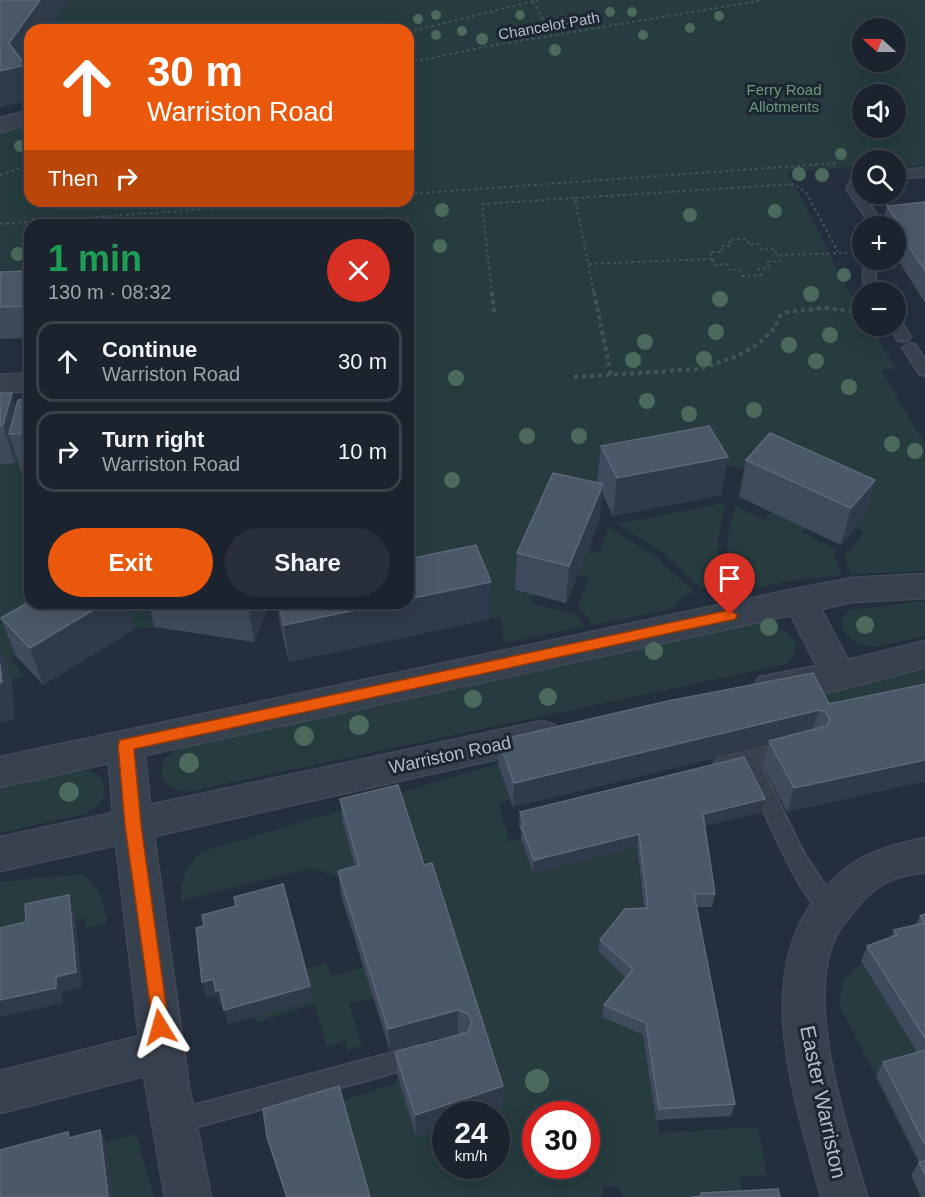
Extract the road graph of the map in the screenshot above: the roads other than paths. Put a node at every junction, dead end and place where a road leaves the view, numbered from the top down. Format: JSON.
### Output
{"nodes":[{"id":1,"x":24,"y":119,"type":"edge"},
{"id":2,"x":0,"y":125,"type":"edge"},
{"id":3,"x":925,"y":172,"type":"edge"},
{"id":4,"x":906,"y":174,"type":"edge"},
{"id":5,"x":903,"y":336,"type":"edge"},
{"id":6,"x":925,"y":371,"type":"edge"},
{"id":7,"x":24,"y":382,"type":"edge"},
{"id":8,"x":0,"y":384,"type":"edge"},
{"id":9,"x":925,"y":586,"type":"edge"},
{"id":10,"x":800,"y":600,"type":"junction"},
{"id":11,"x":925,"y":654,"type":"edge"},
{"id":12,"x":838,"y":675,"type":"junction"},
{"id":13,"x":736,"y":694,"type":"edge"},
{"id":14,"x":574,"y":728,"type":"edge"},
{"id":15,"x":126,"y":745,"type":"junction"},
{"id":16,"x":801,"y":745,"type":"edge"},
{"id":17,"x":746,"y":758,"type":"junction"},
{"id":18,"x":700,"y":770,"type":"edge"},
{"id":19,"x":0,"y":772,"type":"edge"},
{"id":20,"x":133,"y":825,"type":"junction"},
{"id":21,"x":0,"y":854,"type":"edge"},
{"id":22,"x":925,"y":855,"type":"edge"},
{"id":23,"x":830,"y":908,"type":"junction"},
{"id":24,"x":164,"y":1050,"type":"junction"},
{"id":25,"x":436,"y":1052,"type":"edge"},
{"id":26,"x":0,"y":1092,"type":"edge"},
{"id":27,"x":172,"y":1122,"type":"junction"},
{"id":28,"x":188,"y":1197,"type":"edge"},
{"id":29,"x":844,"y":1197,"type":"edge"}],
"edges":[{"from":1,"to":2,"type":"street"},
{"from":3,"to":4,"type":"lane"},
{"from":5,"to":6,"type":"lane"},
{"from":7,"to":8,"type":"street"},
{"from":9,"to":10,"type":"street"},
{"from":10,"to":12,"type":"street"},
{"from":10,"to":15,"type":"street"},
{"from":11,"to":12,"type":"street"},
{"from":12,"to":13,"type":"street"},
{"from":14,"to":20,"type":"street","name":"Warriston Road"},
{"from":15,"to":19,"type":"street"},
{"from":15,"to":20,"type":"street"},
{"from":16,"to":17,"type":"lane"},
{"from":17,"to":18,"type":"lane"},
{"from":17,"to":23,"type":"lane"},
{"from":20,"to":21,"type":"street","name":"Warriston Road"},
{"from":20,"to":24,"type":"street"},
{"from":22,"to":23,"type":"street","name":"Easter Warriston"},
{"from":23,"to":29,"type":"street","name":"Easter Warriston"},
{"from":24,"to":26,"type":"street"},
{"from":24,"to":27,"type":"street"},
{"from":25,"to":27,"type":"lane"},
{"from":27,"to":28,"type":"street"}]}
